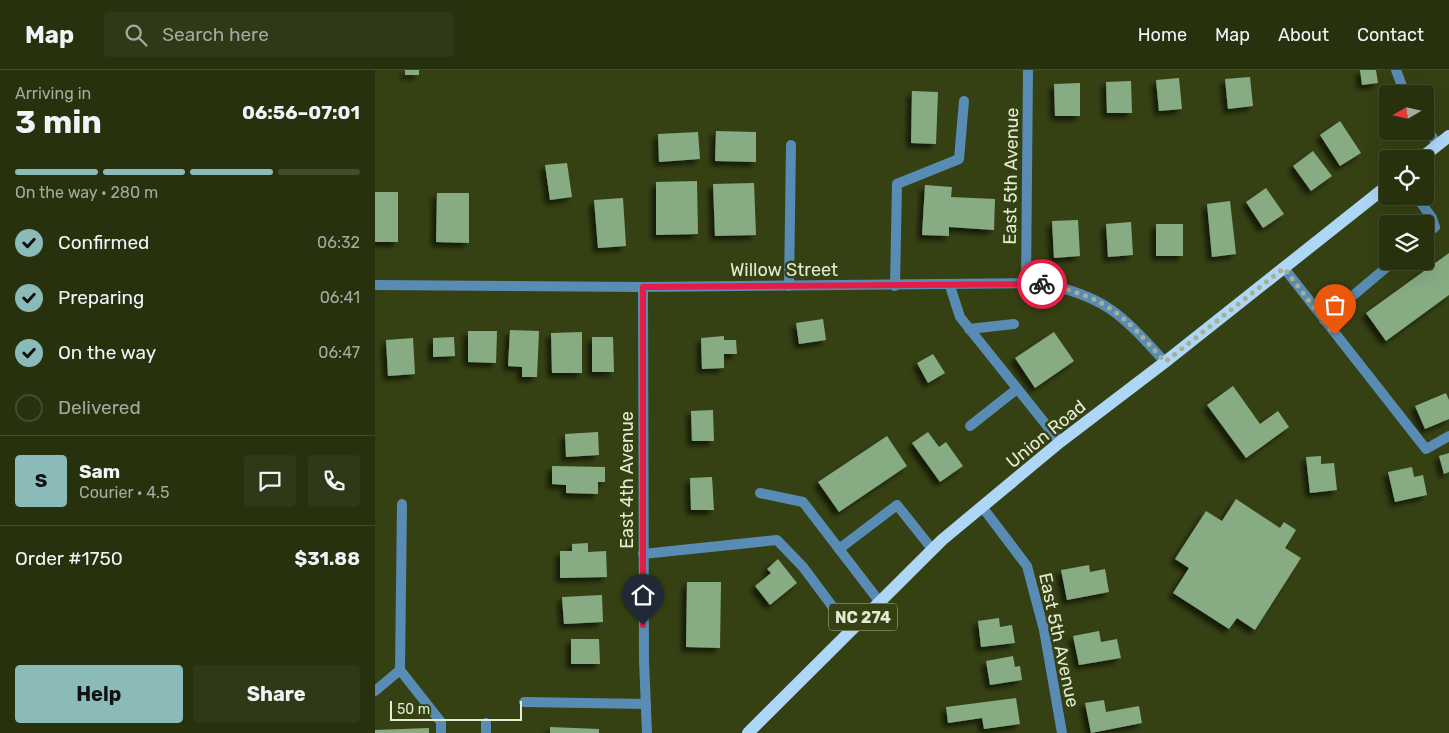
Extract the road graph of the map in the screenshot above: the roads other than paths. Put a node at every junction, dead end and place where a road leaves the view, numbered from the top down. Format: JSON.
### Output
{"nodes":[{"id":1,"x":1028,"y":70,"type":"edge"},
{"id":2,"x":1396,"y":70,"type":"edge"},
{"id":3,"x":1402,"y":85,"type":"edge"},
{"id":4,"x":964,"y":101,"type":"dead end"},
{"id":5,"x":1449,"y":136,"type":"edge"},
{"id":6,"x":1434,"y":140,"type":"edge"},
{"id":7,"x":1437,"y":144,"type":"junction"},
{"id":8,"x":791,"y":145,"type":"dead end"},
{"id":9,"x":1430,"y":150,"type":"edge"},
{"id":10,"x":1379,"y":192,"type":"edge"},
{"id":11,"x":1284,"y":268,"type":"junction"},
{"id":12,"x":1383,"y":270,"type":"edge"},
{"id":13,"x":1026,"y":283,"type":"junction"},
{"id":14,"x":375,"y":284,"type":"edge"},
{"id":15,"x":789,"y":286,"type":"junction"},
{"id":16,"x":895,"y":286,"type":"junction"},
{"id":17,"x":950,"y":286,"type":"junction"},
{"id":18,"x":643,"y":287,"type":"junction"},
{"id":19,"x":1324,"y":320,"type":"junction"},
{"id":20,"x":1014,"y":324,"type":"dead end"},
{"id":21,"x":969,"y":328,"type":"junction"},
{"id":22,"x":1165,"y":362,"type":"junction"},
{"id":23,"x":1017,"y":389,"type":"junction"},
{"id":24,"x":970,"y":426,"type":"dead end"},
{"id":25,"x":1449,"y":436,"type":"edge"},
{"id":26,"x":1060,"y":442,"type":"junction"},
{"id":27,"x":760,"y":493,"type":"dead end"},
{"id":28,"x":402,"y":504,"type":"dead end"},
{"id":29,"x":983,"y":508,"type":"junction"},
{"id":30,"x":839,"y":549,"type":"junction"},
{"id":31,"x":933,"y":549,"type":"junction"},
{"id":32,"x":643,"y":554,"type":"junction"},
{"id":33,"x":879,"y":601,"type":"junction"},
{"id":34,"x":850,"y":630,"type":"junction"},
{"id":35,"x":400,"y":670,"type":"junction"},
{"id":36,"x":375,"y":691,"type":"edge"},
{"id":37,"x":524,"y":702,"type":"dead end"},
{"id":38,"x":646,"y":704,"type":"junction"},
{"id":39,"x":441,"y":733,"type":"edge"},
{"id":40,"x":647,"y":733,"type":"edge"},
{"id":41,"x":749,"y":733,"type":"edge"},
{"id":42,"x":1062,"y":733,"type":"edge"}],
"edges":[{"from":1,"to":13,"type":"street","name":"East 5th Avenue"},
{"from":2,"to":3,"type":"street"},
{"from":4,"to":16,"type":"street"},
{"from":5,"to":7,"type":"main road"},
{"from":6,"to":7,"type":"street"},
{"from":7,"to":9,"type":"main road"},
{"from":8,"to":15,"type":"street"},
{"from":10,"to":11,"type":"main road","name":"Union Road","number":"NC 274"},
{"from":11,"to":19,"type":"street"},
{"from":11,"to":22,"type":"main road","name":"Union Road","number":"NC 274"},
{"from":12,"to":19,"type":"street"},
{"from":13,"to":17,"type":"street","name":"Willow Street"},
{"from":13,"to":22,"type":"street","name":"Willow Street"},
{"from":14,"to":18,"type":"street","name":"Willow Street"},
{"from":15,"to":16,"type":"street","name":"Willow Street"},
{"from":15,"to":18,"type":"street","name":"Willow Street"},
{"from":16,"to":17,"type":"street","name":"Willow Street"},
{"from":17,"to":21,"type":"street"},
{"from":18,"to":32,"type":"street","name":"East 4th Avenue"},
{"from":19,"to":25,"type":"street"},
{"from":20,"to":21,"type":"street"},
{"from":21,"to":23,"type":"street"},
{"from":22,"to":26,"type":"main road","name":"Union Road","number":"NC 274"},
{"from":23,"to":24,"type":"street"},
{"from":23,"to":26,"type":"street"},
{"from":26,"to":29,"type":"main road","name":"Union Road","number":"NC 274"},
{"from":27,"to":30,"type":"street"},
{"from":28,"to":35,"type":"street"},
{"from":29,"to":31,"type":"main road","name":"Union Road","number":"NC 274"},
{"from":29,"to":42,"type":"street","name":"East 5th Avenue"},
{"from":30,"to":31,"type":"street"},
{"from":30,"to":33,"type":"street"},
{"from":31,"to":33,"type":"main road","name":"Union Road","number":"NC 274"},
{"from":32,"to":34,"type":"street"},
{"from":32,"to":38,"type":"street","name":"East 4th Avenue"},
{"from":33,"to":34,"type":"main road","name":"Union Road","number":"NC 274"},
{"from":34,"to":41,"type":"main road","name":"Union Road","number":"NC 274"},
{"from":35,"to":36,"type":"street"},
{"from":35,"to":39,"type":"street"},
{"from":37,"to":38,"type":"street"},
{"from":38,"to":40,"type":"street","name":"East 4th Avenue"}]}
